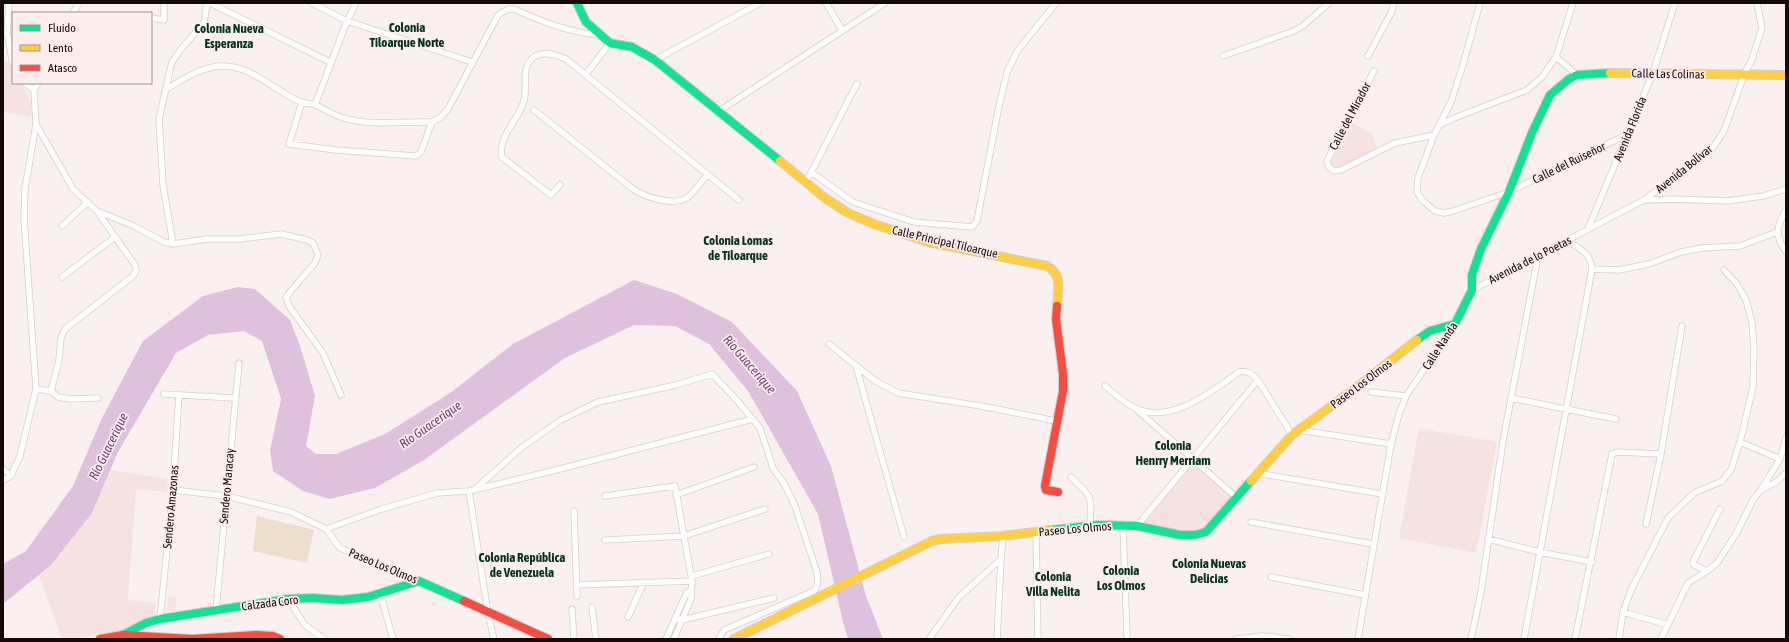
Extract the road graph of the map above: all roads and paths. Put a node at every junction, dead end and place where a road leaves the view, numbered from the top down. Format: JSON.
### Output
{"nodes":[{"id":1,"x":9,"y":3,"type":"edge"},
{"id":2,"x":79,"y":3,"type":"edge"},
{"id":3,"x":164,"y":3,"type":"edge"},
{"id":4,"x":207,"y":3,"type":"edge"},
{"id":5,"x":210,"y":3,"type":"edge"},
{"id":6,"x":312,"y":3,"type":"edge"},
{"id":7,"x":356,"y":3,"type":"edge"},
{"id":8,"x":577,"y":3,"type":"edge"},
{"id":9,"x":760,"y":3,"type":"edge"},
{"id":10,"x":826,"y":3,"type":"edge"},
{"id":11,"x":885,"y":3,"type":"edge"},
{"id":12,"x":1056,"y":3,"type":"edge"},
{"id":13,"x":1329,"y":3,"type":"edge"},
{"id":14,"x":1394,"y":3,"type":"edge"},
{"id":15,"x":1480,"y":3,"type":"edge"},
{"id":16,"x":1573,"y":3,"type":"edge"},
{"id":17,"x":1675,"y":3,"type":"edge"},
{"id":18,"x":1757,"y":3,"type":"edge"},
{"id":19,"x":74,"y":12,"type":"edge"},
{"id":20,"x":152,"y":18,"type":"edge"},
{"id":21,"x":347,"y":21,"type":"junction"},
{"id":22,"x":842,"y":30,"type":"junction"},
{"id":23,"x":602,"y":35,"type":"junction"},
{"id":24,"x":610,"y":43,"type":"junction"},
{"id":25,"x":1223,"y":56,"type":"dead end"},
{"id":26,"x":1368,"y":56,"type":"dead end"},
{"id":27,"x":1556,"y":57,"type":"junction"},
{"id":28,"x":12,"y":59,"type":"edge"},
{"id":29,"x":655,"y":60,"type":"junction"},
{"id":30,"x":330,"y":62,"type":"junction"},
{"id":31,"x":472,"y":62,"type":"junction"},
{"id":32,"x":1374,"y":71,"type":"dead end"},
{"id":33,"x":1653,"y":73,"type":"junction"},
{"id":34,"x":586,"y":74,"type":"junction"},
{"id":35,"x":1786,"y":74,"type":"edge"},
{"id":36,"x":1577,"y":75,"type":"junction"},
{"id":37,"x":1744,"y":75,"type":"junction"},
{"id":38,"x":26,"y":84,"type":"edge"},
{"id":39,"x":37,"y":84,"type":"edge"},
{"id":40,"x":857,"y":84,"type":"dead end"},
{"id":41,"x":168,"y":88,"type":"junction"},
{"id":42,"x":34,"y":90,"type":"junction"},
{"id":43,"x":302,"y":102,"type":"junction"},
{"id":44,"x":315,"y":104,"type":"junction"},
{"id":45,"x":534,"y":110,"type":"dead end"},
{"id":46,"x":719,"y":111,"type":"junction"},
{"id":47,"x":432,"y":122,"type":"junction"},
{"id":48,"x":36,"y":124,"type":"junction"},
{"id":49,"x":1439,"y":125,"type":"junction"},
{"id":50,"x":1628,"y":134,"type":"junction"},
{"id":51,"x":1434,"y":135,"type":"junction"},
{"id":52,"x":811,"y":172,"type":"junction"},
{"id":53,"x":707,"y":175,"type":"junction"},
{"id":54,"x":806,"y":182,"type":"junction"},
{"id":55,"x":560,"y":185,"type":"dead end"},
{"id":56,"x":1786,"y":189,"type":"edge"},
{"id":57,"x":1509,"y":192,"type":"junction"},
{"id":58,"x":739,"y":200,"type":"dead end"},
{"id":59,"x":1644,"y":200,"type":"junction"},
{"id":60,"x":87,"y":203,"type":"junction"},
{"id":61,"x":1786,"y":210,"type":"edge"},
{"id":62,"x":97,"y":211,"type":"junction"},
{"id":63,"x":62,"y":226,"type":"dead end"},
{"id":64,"x":1588,"y":230,"type":"junction"},
{"id":65,"x":1777,"y":232,"type":"junction"},
{"id":66,"x":115,"y":237,"type":"junction"},
{"id":67,"x":1568,"y":241,"type":"junction"},
{"id":68,"x":173,"y":244,"type":"junction"},
{"id":69,"x":1786,"y":252,"type":"edge"},
{"id":70,"x":1538,"y":256,"type":"junction"},
{"id":71,"x":1592,"y":269,"type":"junction"},
{"id":72,"x":1724,"y":270,"type":"dead end"},
{"id":73,"x":62,"y":277,"type":"dead end"},
{"id":74,"x":1472,"y":290,"type":"junction"},
{"id":75,"x":1455,"y":324,"type":"junction"},
{"id":76,"x":1682,"y":326,"type":"dead end"},
{"id":77,"x":829,"y":344,"type":"dead end"},
{"id":78,"x":239,"y":363,"type":"dead end"},
{"id":79,"x":856,"y":366,"type":"junction"},
{"id":80,"x":1258,"y":380,"type":"junction"},
{"id":81,"x":1105,"y":386,"type":"dead end"},
{"id":82,"x":36,"y":389,"type":"junction"},
{"id":83,"x":51,"y":392,"type":"junction"},
{"id":84,"x":1371,"y":392,"type":"dead end"},
{"id":85,"x":164,"y":394,"type":"dead end"},
{"id":86,"x":179,"y":394,"type":"junction"},
{"id":87,"x":340,"y":396,"type":"dead end"},
{"id":88,"x":1406,"y":396,"type":"junction"},
{"id":89,"x":98,"y":398,"type":"dead end"},
{"id":90,"x":234,"y":398,"type":"junction"},
{"id":91,"x":1511,"y":398,"type":"junction"},
{"id":92,"x":1134,"y":407,"type":"junction"},
{"id":93,"x":1567,"y":410,"type":"junction"},
{"id":94,"x":754,"y":419,"type":"junction"},
{"id":95,"x":1616,"y":419,"type":"dead end"},
{"id":96,"x":1056,"y":421,"type":"junction"},
{"id":97,"x":1296,"y":432,"type":"junction"},
{"id":98,"x":1786,"y":438,"type":"edge"},
{"id":99,"x":1740,"y":442,"type":"junction"},
{"id":100,"x":1391,"y":444,"type":"junction"},
{"id":101,"x":1661,"y":454,"type":"junction"},
{"id":102,"x":1193,"y":459,"type":"junction"},
{"id":103,"x":1780,"y":459,"type":"junction"},
{"id":104,"x":754,"y":467,"type":"dead end"},
{"id":105,"x":3,"y":469,"type":"edge"},
{"id":106,"x":1257,"y":473,"type":"junction"},
{"id":107,"x":1786,"y":473,"type":"edge"},
{"id":108,"x":11,"y":476,"type":"junction"},
{"id":109,"x":1072,"y":477,"type":"dead end"},
{"id":110,"x":3,"y":480,"type":"edge"},
{"id":111,"x":173,"y":490,"type":"junction"},
{"id":112,"x":472,"y":490,"type":"junction"},
{"id":113,"x":1761,"y":490,"type":"junction"},
{"id":114,"x":1058,"y":492,"type":"dead end"},
{"id":115,"x":1382,"y":494,"type":"junction"},
{"id":116,"x":676,"y":495,"type":"junction"},
{"id":117,"x":226,"y":496,"type":"junction"},
{"id":118,"x":605,"y":496,"type":"dead end"},
{"id":119,"x":1236,"y":497,"type":"junction"},
{"id":120,"x":765,"y":508,"type":"dead end"},
{"id":121,"x":1720,"y":508,"type":"dead end"},
{"id":122,"x":574,"y":511,"type":"dead end"},
{"id":123,"x":1251,"y":522,"type":"dead end"},
{"id":124,"x":1646,"y":524,"type":"dead end"},
{"id":125,"x":1090,"y":526,"type":"junction"},
{"id":126,"x":1123,"y":526,"type":"junction"},
{"id":127,"x":1138,"y":526,"type":"junction"},
{"id":128,"x":326,"y":529,"type":"junction"},
{"id":129,"x":1036,"y":532,"type":"junction"},
{"id":130,"x":684,"y":536,"type":"junction"},
{"id":131,"x":1003,"y":536,"type":"junction"},
{"id":132,"x":904,"y":537,"type":"dead end"},
{"id":133,"x":1488,"y":539,"type":"junction"},
{"id":134,"x":605,"y":540,"type":"dead end"},
{"id":135,"x":1373,"y":544,"type":"junction"},
{"id":136,"x":1539,"y":552,"type":"junction"},
{"id":137,"x":769,"y":554,"type":"dead end"},
{"id":138,"x":1001,"y":558,"type":"junction"},
{"id":139,"x":1592,"y":562,"type":"junction"},
{"id":140,"x":1707,"y":571,"type":"junction"},
{"id":141,"x":1271,"y":577,"type":"dead end"},
{"id":142,"x":692,"y":578,"type":"junction"},
{"id":143,"x":419,"y":581,"type":"junction"},
{"id":144,"x":644,"y":582,"type":"junction"},
{"id":145,"x":576,"y":585,"type":"junction"},
{"id":146,"x":691,"y":590,"type":"junction"},
{"id":147,"x":380,"y":593,"type":"junction"},
{"id":148,"x":1365,"y":595,"type":"junction"},
{"id":149,"x":577,"y":596,"type":"dead end"},
{"id":150,"x":774,"y":598,"type":"dead end"},
{"id":151,"x":288,"y":600,"type":"junction"},
{"id":152,"x":592,"y":608,"type":"dead end"},
{"id":153,"x":572,"y":609,"type":"dead end"},
{"id":154,"x":216,"y":610,"type":"junction"},
{"id":155,"x":1623,"y":612,"type":"junction"},
{"id":156,"x":488,"y":613,"type":"junction"},
{"id":157,"x":628,"y":617,"type":"dead end"},
{"id":158,"x":675,"y":618,"type":"junction"},
{"id":159,"x":160,"y":619,"type":"junction"},
{"id":160,"x":682,"y":620,"type":"junction"},
{"id":161,"x":1668,"y":625,"type":"junction"},
{"id":162,"x":123,"y":635,"type":"junction"},
{"id":163,"x":1127,"y":636,"type":"dead end"},
{"id":164,"x":1245,"y":638,"type":"edge"},
{"id":165,"x":100,"y":639,"type":"edge"},
{"id":166,"x":280,"y":639,"type":"edge"},
{"id":167,"x":324,"y":639,"type":"edge"},
{"id":168,"x":393,"y":639,"type":"edge"},
{"id":169,"x":494,"y":639,"type":"edge"},
{"id":170,"x":548,"y":639,"type":"edge"},
{"id":171,"x":574,"y":639,"type":"edge"},
{"id":172,"x":596,"y":639,"type":"edge"},
{"id":173,"x":666,"y":639,"type":"edge"},
{"id":174,"x":674,"y":639,"type":"edge"},
{"id":175,"x":719,"y":639,"type":"edge"},
{"id":176,"x":734,"y":639,"type":"edge"},
{"id":177,"x":929,"y":639,"type":"edge"},
{"id":178,"x":997,"y":639,"type":"edge"},
{"id":179,"x":1038,"y":639,"type":"edge"},
{"id":180,"x":1236,"y":639,"type":"edge"},
{"id":181,"x":1289,"y":639,"type":"edge"},
{"id":182,"x":1358,"y":639,"type":"edge"},
{"id":183,"x":1471,"y":639,"type":"edge"},
{"id":184,"x":1524,"y":639,"type":"edge"},
{"id":185,"x":1576,"y":639,"type":"edge"},
{"id":186,"x":1619,"y":639,"type":"edge"},
{"id":187,"x":1661,"y":639,"type":"edge"}],
"edges":[{"from":1,"to":28,"type":"street"},
{"from":2,"to":19,"type":"street"},
{"from":3,"to":20,"type":"street"},
{"from":4,"to":41,"type":"street"},
{"from":5,"to":30,"type":"street"},
{"from":6,"to":21,"type":"street"},
{"from":7,"to":21,"type":"street"},
{"from":8,"to":23,"type":"street"},
{"from":9,"to":29,"type":"street"},
{"from":10,"to":22,"type":"street"},
{"from":11,"to":22,"type":"street"},
{"from":12,"to":52,"type":"street"},
{"from":13,"to":25,"type":"street"},
{"from":14,"to":26,"type":"street"},
{"from":15,"to":49,"type":"street","name":"Calle del Ruiseñor"},
{"from":16,"to":27,"type":"street"},
{"from":17,"to":33,"type":"street","name":"Avenida Florida"},
{"from":18,"to":37,"type":"street","name":"Avenida Bolívar"},
{"from":21,"to":30,"type":"street"},
{"from":21,"to":31,"type":"street"},
{"from":22,"to":46,"type":"street"},
{"from":23,"to":24,"type":"street"},
{"from":23,"to":31,"type":"street"},
{"from":24,"to":29,"type":"street","name":"Calle Principal Tiloarque"},
{"from":24,"to":34,"type":"street"},
{"from":27,"to":36,"type":"street"},
{"from":27,"to":49,"type":"street"},
{"from":29,"to":46,"type":"street","name":"Calle Principal Tiloarque"},
{"from":30,"to":44,"type":"street"},
{"from":31,"to":47,"type":"street"},
{"from":32,"to":51,"type":"street","name":"Calle del Mirador"},
{"from":33,"to":36,"type":"street","name":"Calle Las Colinas"},
{"from":33,"to":37,"type":"street","name":"Calle Las Colinas"},
{"from":33,"to":50,"type":"street","name":"Avenida Florida"},
{"from":34,"to":53,"type":"street"},
{"from":34,"to":55,"type":"street"},
{"from":35,"to":37,"type":"street","name":"Calle Las Colinas"},
{"from":36,"to":57,"type":"street","name":"Calle Nanda"},
{"from":37,"to":59,"type":"street","name":"Avenida Bolívar"},
{"from":38,"to":42,"type":"street"},
{"from":39,"to":42,"type":"street"},
{"from":40,"to":52,"type":"street"},
{"from":41,"to":43,"type":"street"},
{"from":41,"to":68,"type":"street"},
{"from":42,"to":48,"type":"street"},
{"from":43,"to":44,"type":"street"},
{"from":43,"to":47,"type":"street"},
{"from":44,"to":47,"type":"street"},
{"from":45,"to":53,"type":"street"},
{"from":46,"to":54,"type":"street","name":"Calle Principal Tiloarque"},
{"from":48,"to":60,"type":"street"},
{"from":48,"to":82,"type":"street"},
{"from":49,"to":51,"type":"street","name":"Calle del Ruiseñor"},
{"from":50,"to":57,"type":"street","name":"Calle del Ruiseñor"},
{"from":50,"to":64,"type":"street","name":"Avenida Florida"},
{"from":51,"to":57,"type":"street","name":"Calle del Ruiseñor"},
{"from":52,"to":54,"type":"street"},
{"from":53,"to":58,"type":"street"},
{"from":54,"to":96,"type":"street","name":"Calle Principal Tiloarque"},
{"from":56,"to":59,"type":"street"},
{"from":57,"to":74,"type":"street","name":"Calle Nanda"},
{"from":59,"to":64,"type":"street","name":"Avenida Bolívar"},
{"from":60,"to":62,"type":"street"},
{"from":60,"to":63,"type":"street"},
{"from":61,"to":65,"type":"street"},
{"from":62,"to":66,"type":"street"},
{"from":62,"to":68,"type":"street"},
{"from":64,"to":67,"type":"street","name":"Avenida de lo Poetas"},
{"from":65,"to":69,"type":"street"},
{"from":65,"to":71,"type":"street"},
{"from":66,"to":73,"type":"street"},
{"from":66,"to":83,"type":"street"},
{"from":67,"to":70,"type":"street","name":"Avenida de lo Poetas"},
{"from":67,"to":71,"type":"street"},
{"from":68,"to":87,"type":"street"},
{"from":70,"to":74,"type":"street","name":"Avenida de lo Poetas"},
{"from":70,"to":91,"type":"street"},
{"from":71,"to":93,"type":"street"},
{"from":72,"to":99,"type":"street"},
{"from":74,"to":75,"type":"street","name":"Calle Nanda"},
{"from":75,"to":88,"type":"street","name":"Calle Nanda"},
{"from":75,"to":97,"type":"street","name":"Paseo Los Olmos"},
{"from":76,"to":101,"type":"street"},
{"from":77,"to":79,"type":"street"},
{"from":78,"to":90,"type":"street","name":"Sendero Maracay"},
{"from":79,"to":96,"type":"street"},
{"from":79,"to":132,"type":"street"},
{"from":80,"to":92,"type":"street"},
{"from":80,"to":97,"type":"street"},
{"from":80,"to":102,"type":"street"},
{"from":81,"to":92,"type":"street"},
{"from":82,"to":83,"type":"street"},
{"from":82,"to":108,"type":"street"},
{"from":83,"to":89,"type":"street"},
{"from":84,"to":88,"type":"street"},
{"from":85,"to":86,"type":"street"},
{"from":86,"to":90,"type":"street"},
{"from":86,"to":111,"type":"street","name":"Sendero Amazonas"},
{"from":88,"to":100,"type":"street","name":"Calle Nanda"},
{"from":90,"to":117,"type":"street","name":"Sendero Maracay"},
{"from":91,"to":93,"type":"street"},
{"from":91,"to":133,"type":"street"},
{"from":92,"to":102,"type":"street"},
{"from":93,"to":95,"type":"street"},
{"from":93,"to":136,"type":"street"},
{"from":94,"to":112,"type":"street"},
{"from":94,"to":112,"type":"street"},
{"from":94,"to":175,"type":"street"},
{"from":96,"to":114,"type":"street","name":"Calle Principal Tiloarque"},
{"from":97,"to":100,"type":"street"},
{"from":97,"to":106,"type":"street","name":"Paseo Los Olmos"},
{"from":98,"to":103,"type":"street"},
{"from":99,"to":103,"type":"street"},
{"from":99,"to":155,"type":"street"},
{"from":100,"to":115,"type":"street","name":"Calle Nanda"},
{"from":101,"to":124,"type":"street"},
{"from":101,"to":139,"type":"street"},
{"from":102,"to":119,"type":"street"},
{"from":102,"to":127,"type":"street"},
{"from":103,"to":113,"type":"street"},
{"from":104,"to":116,"type":"street"},
{"from":105,"to":108,"type":"street"},
{"from":106,"to":115,"type":"street"},
{"from":106,"to":119,"type":"street","name":"Paseo Los Olmos"},
{"from":107,"to":113,"type":"street"},
{"from":108,"to":110,"type":"street"},
{"from":109,"to":125,"type":"street"},
{"from":111,"to":117,"type":"street","name":"Paseo Los Olmos"},
{"from":111,"to":159,"type":"street","name":"Sendero Amazonas"},
{"from":112,"to":128,"type":"street"},
{"from":112,"to":156,"type":"street"},
{"from":113,"to":140,"type":"street"},
{"from":115,"to":135,"type":"street","name":"Calle Nanda"},
{"from":116,"to":118,"type":"street"},
{"from":116,"to":130,"type":"street"},
{"from":117,"to":128,"type":"street","name":"Paseo Los Olmos"},
{"from":117,"to":154,"type":"street","name":"Sendero Maracay"},
{"from":119,"to":127,"type":"street","name":"Paseo Los Olmos"},
{"from":120,"to":130,"type":"street"},
{"from":121,"to":140,"type":"street"},
{"from":122,"to":145,"type":"street"},
{"from":123,"to":135,"type":"street"},
{"from":125,"to":126,"type":"street","name":"Paseo Los Olmos"},
{"from":125,"to":129,"type":"street","name":"Paseo Los Olmos"},
{"from":126,"to":127,"type":"street","name":"Paseo Los Olmos"},
{"from":126,"to":163,"type":"street"},
{"from":128,"to":143,"type":"street","name":"Paseo Los Olmos"},
{"from":129,"to":131,"type":"street","name":"Paseo Los Olmos"},
{"from":129,"to":179,"type":"street"},
{"from":130,"to":134,"type":"street"},
{"from":130,"to":142,"type":"street"},
{"from":131,"to":138,"type":"street"},
{"from":131,"to":176,"type":"street","name":"Paseo Los Olmos"},
{"from":133,"to":136,"type":"street"},
{"from":133,"to":183,"type":"street"},
{"from":135,"to":148,"type":"street","name":"Calle Nanda"},
{"from":136,"to":139,"type":"street"},
{"from":136,"to":184,"type":"street"},
{"from":137,"to":142,"type":"street"},
{"from":138,"to":177,"type":"street"},
{"from":138,"to":178,"type":"street"},
{"from":139,"to":185,"type":"street"},
{"from":140,"to":161,"type":"street"},
{"from":141,"to":148,"type":"street"},
{"from":142,"to":144,"type":"street"},
{"from":142,"to":146,"type":"street"},
{"from":143,"to":147,"type":"street","name":"Calzada Coro"},
{"from":143,"to":156,"type":"street","name":"Paseo Los Olmos"},
{"from":144,"to":145,"type":"street"},
{"from":144,"to":157,"type":"street"},
{"from":145,"to":149,"type":"street"},
{"from":146,"to":158,"type":"street"},
{"from":146,"to":160,"type":"street"},
{"from":147,"to":151,"type":"street","name":"Calzada Coro"},
{"from":147,"to":168,"type":"street"},
{"from":148,"to":182,"type":"street","name":"Calle Nanda"},
{"from":150,"to":160,"type":"street"},
{"from":151,"to":154,"type":"street","name":"Calzada Coro"},
{"from":151,"to":167,"type":"street"},
{"from":152,"to":172,"type":"street"},
{"from":153,"to":171,"type":"street"},
{"from":154,"to":159,"type":"street","name":"Calzada Coro"},
{"from":155,"to":161,"type":"street"},
{"from":155,"to":186,"type":"street"},
{"from":156,"to":169,"type":"street"},
{"from":156,"to":170,"type":"street","name":"Paseo Los Olmos"},
{"from":158,"to":160,"type":"street"},
{"from":158,"to":173,"type":"street"},
{"from":159,"to":162,"type":"street","name":"Calzada Coro"},
{"from":160,"to":174,"type":"street"},
{"from":161,"to":187,"type":"street"},
{"from":162,"to":165,"type":"street"},
{"from":162,"to":166,"type":"street"},
{"from":164,"to":180,"type":"street"},
{"from":164,"to":181,"type":"street"}]}
